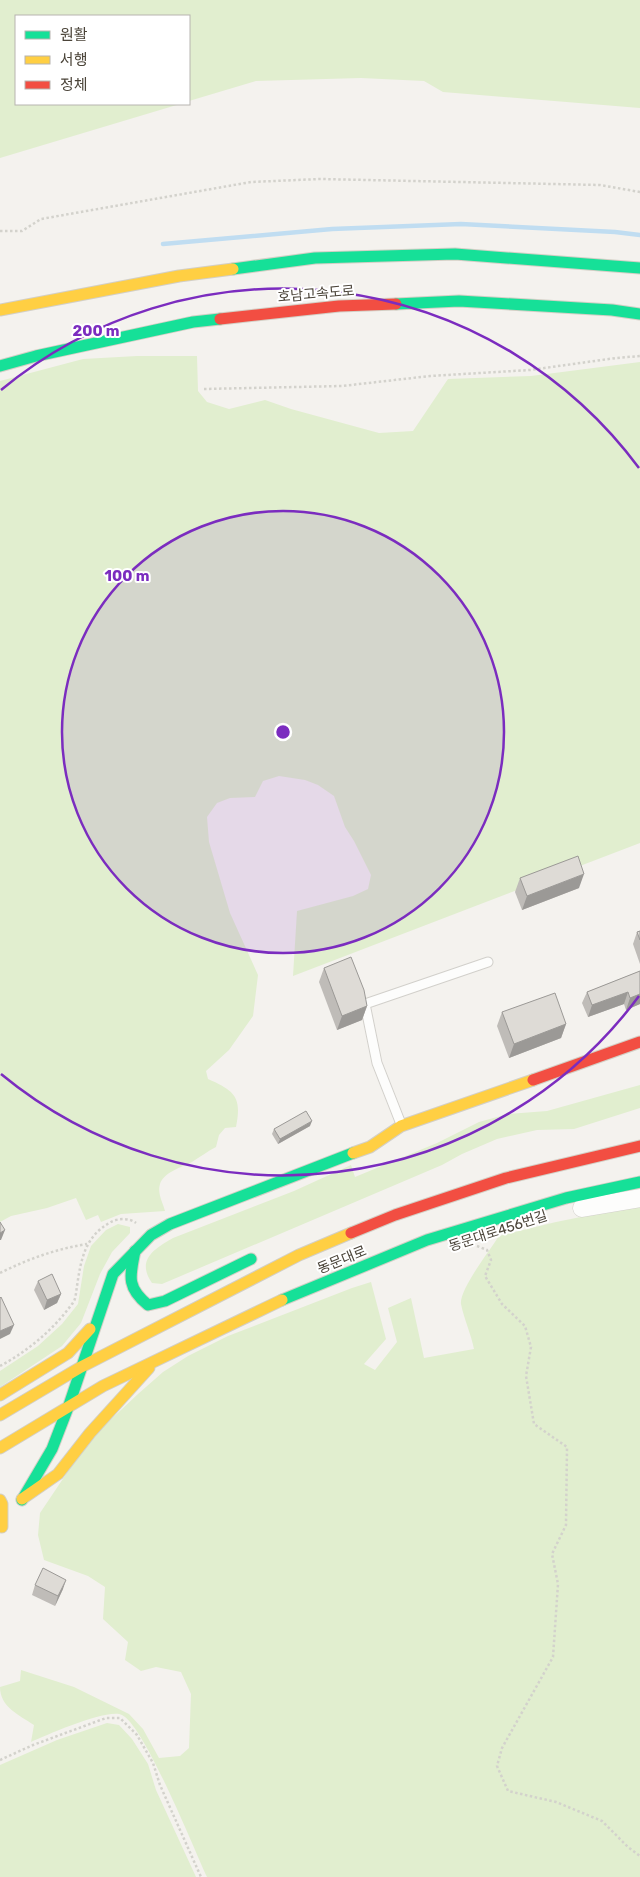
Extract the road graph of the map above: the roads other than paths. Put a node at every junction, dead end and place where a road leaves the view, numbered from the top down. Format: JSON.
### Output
{"nodes":[{"id":1,"x":640,"y":268,"type":"edge"},
{"id":2,"x":0,"y":310,"type":"edge"},
{"id":3,"x":640,"y":314,"type":"edge"},
{"id":4,"x":0,"y":366,"type":"edge"},
{"id":5,"x":488,"y":962,"type":"dead end"},
{"id":6,"x":640,"y":1042,"type":"edge"},
{"id":7,"x":402,"y":1126,"type":"junction"},
{"id":8,"x":640,"y":1146,"type":"edge"},
{"id":9,"x":640,"y":1182,"type":"edge"},
{"id":10,"x":640,"y":1198,"type":"edge"},
{"id":11,"x":135,"y":1251,"type":"junction"},
{"id":12,"x":259,"y":1255,"type":"dead end"},
{"id":13,"x":275,"y":1255,"type":"dead end"},
{"id":14,"x":299,"y":1255,"type":"junction"},
{"id":15,"x":386,"y":1258,"type":"junction"},
{"id":16,"x":97,"y":1322,"type":"junction"},
{"id":17,"x":156,"y":1360,"type":"junction"},
{"id":18,"x":81,"y":1367,"type":"junction"},
{"id":19,"x":0,"y":1395,"type":"edge"},
{"id":20,"x":69,"y":1405,"type":"junction"},
{"id":21,"x":0,"y":1415,"type":"edge"},
{"id":22,"x":0,"y":1448,"type":"edge"},
{"id":23,"x":0,"y":1500,"type":"edge"},
{"id":24,"x":17,"y":1506,"type":"junction"},
{"id":25,"x":1,"y":1529,"type":"edge"}],
"edges":[{"from":1,"to":2,"type":"main road"},
{"from":3,"to":4,"type":"main road","name":"호남고속도로"},
{"from":5,"to":7,"type":"lane"},
{"from":6,"to":7,"type":"main road"},
{"from":7,"to":11,"type":"main road"},
{"from":8,"to":14,"type":"main road","name":"동문대로"},
{"from":9,"to":15,"type":"main road","name":"동문대로"},
{"from":10,"to":15,"type":"street","name":"동문대로456번길"},
{"from":11,"to":12,"type":"main road"},
{"from":11,"to":16,"type":"main road"},
{"from":13,"to":14,"type":"main road"},
{"from":14,"to":18,"type":"main road","name":"동문대로"},
{"from":15,"to":17,"type":"main road","name":"동문대로"},
{"from":16,"to":18,"type":"main road"},
{"from":16,"to":19,"type":"main road"},
{"from":17,"to":20,"type":"main road","name":"동문대로"},
{"from":17,"to":24,"type":"main road"},
{"from":18,"to":20,"type":"main road"},
{"from":18,"to":21,"type":"main road","name":"동문대로"},
{"from":20,"to":22,"type":"main road","name":"동문대로"},
{"from":20,"to":24,"type":"main road"},
{"from":23,"to":25,"type":"main road"},
{"from":24,"to":25,"type":"main road"}]}
